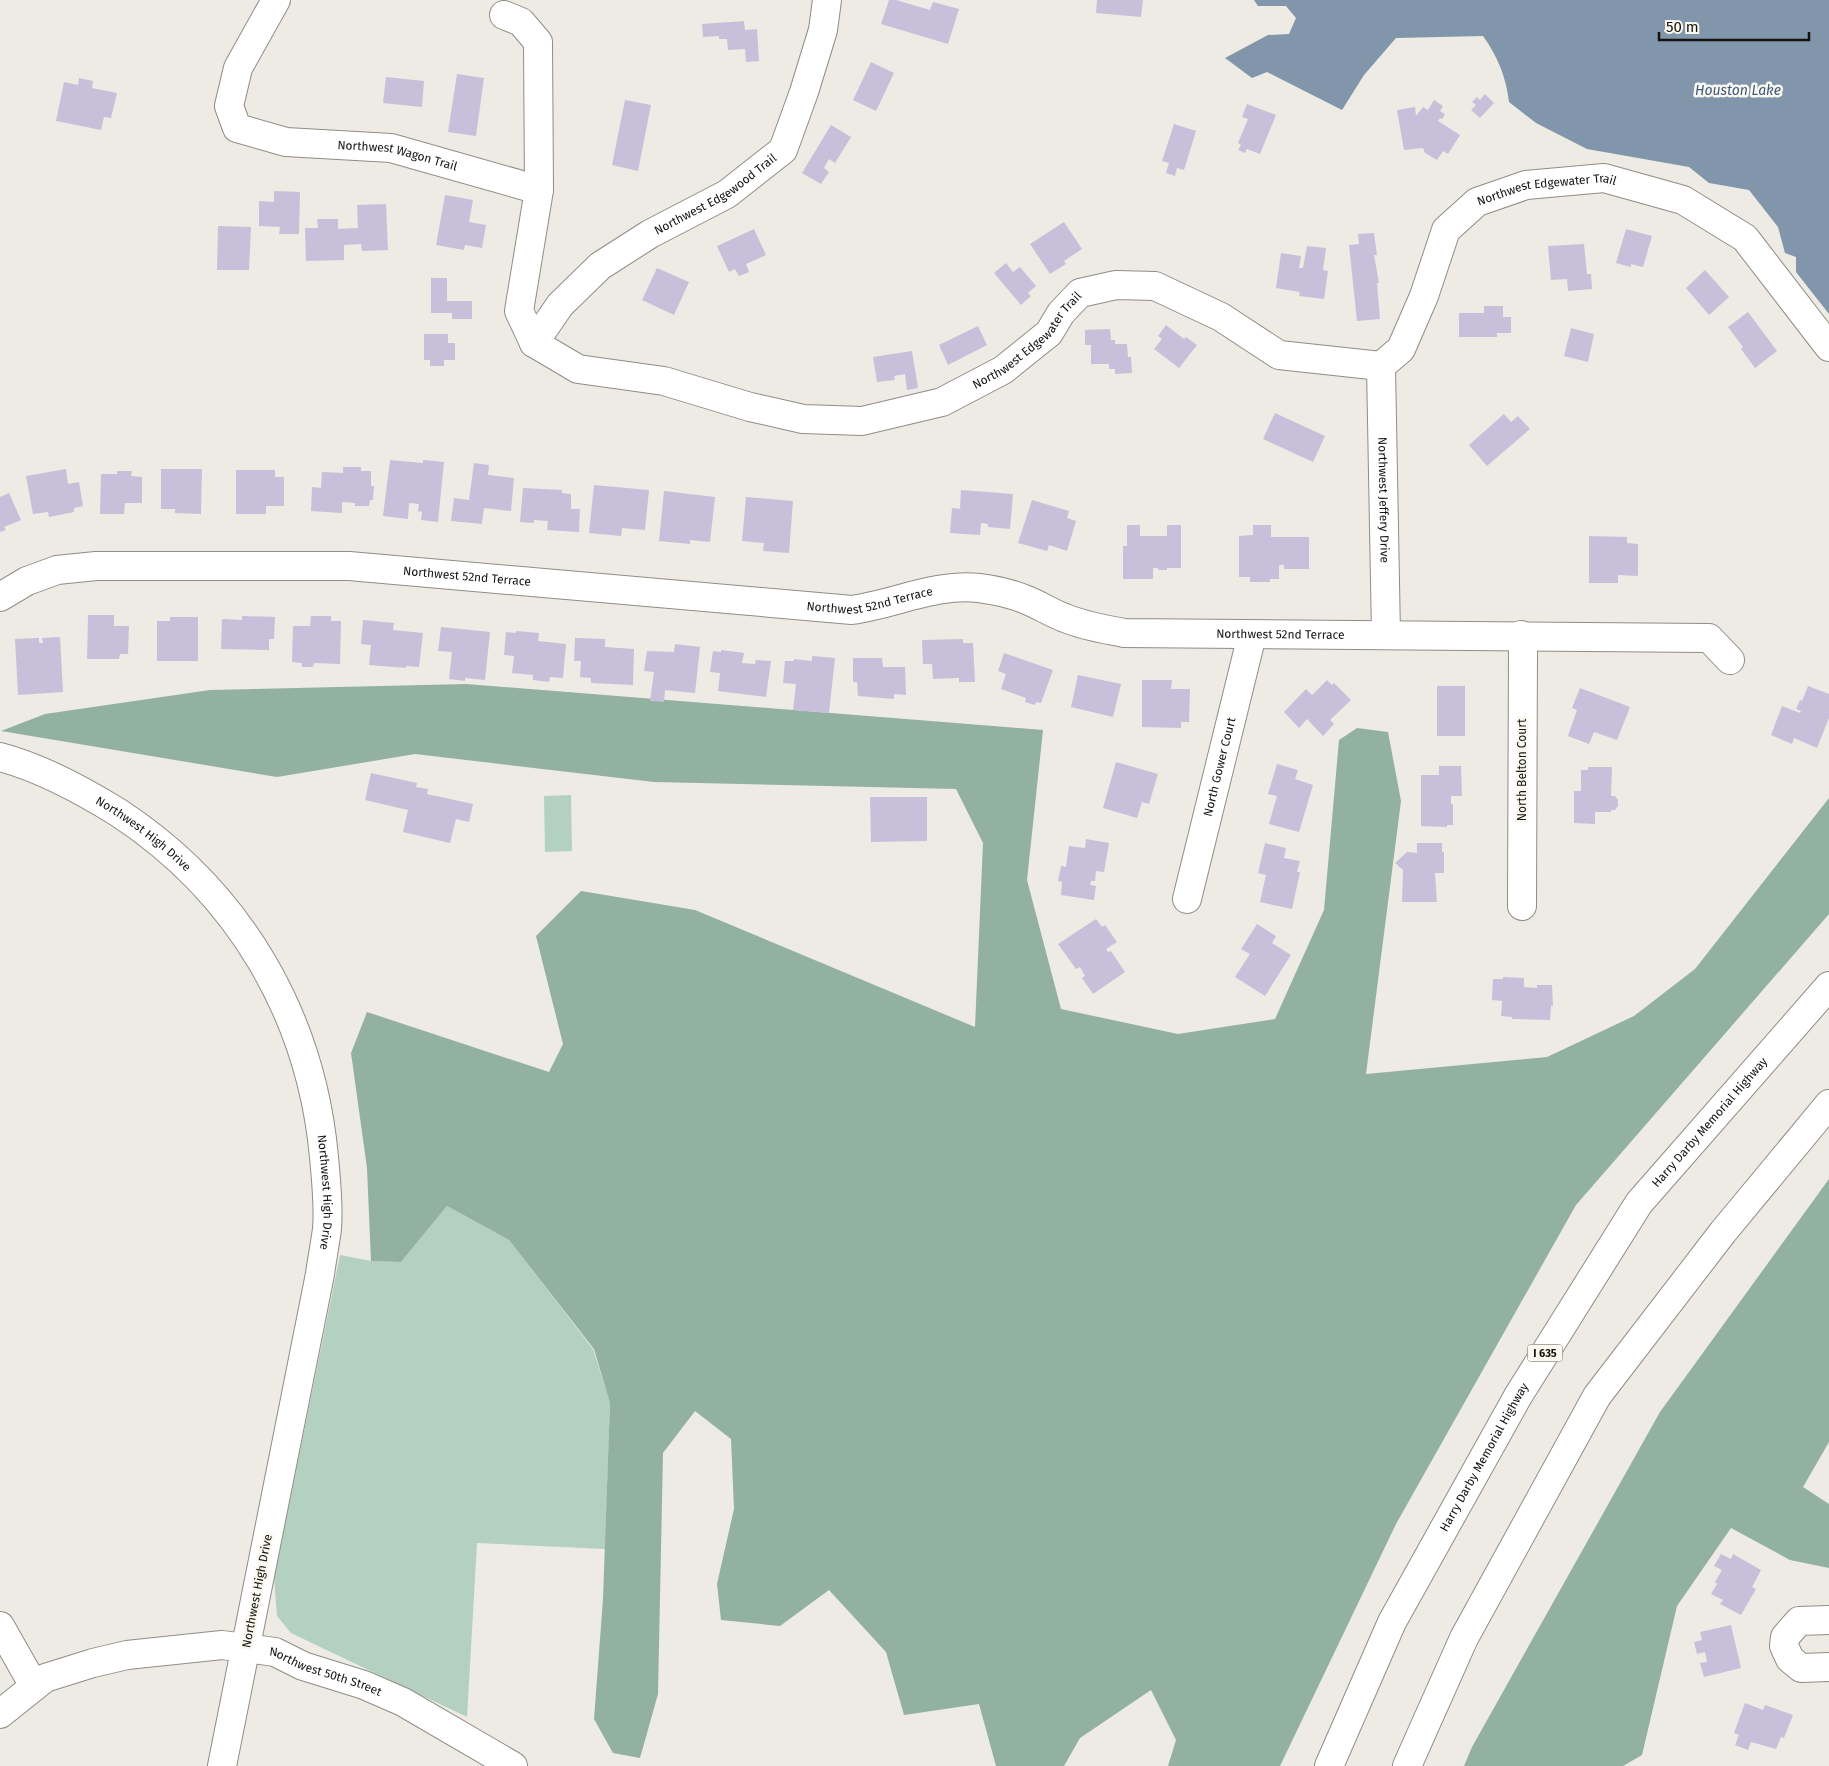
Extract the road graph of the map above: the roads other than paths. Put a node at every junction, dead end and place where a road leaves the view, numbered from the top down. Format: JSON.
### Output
{"nodes":[{"id":1,"x":276,"y":0,"type":"edge"},
{"id":2,"x":827,"y":0,"type":"edge"},
{"id":3,"x":504,"y":15,"type":"dead end"},
{"id":4,"x":539,"y":190,"type":"junction"},
{"id":5,"x":534,"y":343,"type":"junction"},
{"id":6,"x":1829,"y":347,"type":"edge"},
{"id":7,"x":1381,"y":366,"type":"junction"},
{"id":8,"x":0,"y":597,"type":"edge"},
{"id":9,"x":1252,"y":635,"type":"junction"},
{"id":10,"x":1386,"y":635,"type":"junction"},
{"id":11,"x":1521,"y":635,"type":"junction"},
{"id":12,"x":1730,"y":660,"type":"dead end"},
{"id":13,"x":0,"y":757,"type":"edge"},
{"id":14,"x":1187,"y":899,"type":"dead end"},
{"id":15,"x":1522,"y":906,"type":"dead end"},
{"id":16,"x":1829,"y":986,"type":"edge"},
{"id":17,"x":1829,"y":1104,"type":"edge"},
{"id":18,"x":1829,"y":1620,"type":"edge"},
{"id":19,"x":0,"y":1626,"type":"edge"},
{"id":20,"x":245,"y":1648,"type":"junction"},
{"id":21,"x":1829,"y":1668,"type":"edge"},
{"id":22,"x":34,"y":1686,"type":"junction"},
{"id":23,"x":0,"y":1714,"type":"edge"},
{"id":24,"x":222,"y":1766,"type":"edge"},
{"id":25,"x":513,"y":1766,"type":"edge"},
{"id":26,"x":1329,"y":1766,"type":"edge"},
{"id":27,"x":1407,"y":1766,"type":"edge"}],
"edges":[{"from":1,"to":4,"type":"main road","name":"Northwest Wagon Trail"},
{"from":2,"to":5,"type":"main road","name":"Northwest Edgewood Trail"},
{"from":3,"to":4,"type":"main road"},
{"from":4,"to":5,"type":"main road"},
{"from":5,"to":7,"type":"main road","name":"Northwest Edgewater Trail"},
{"from":6,"to":7,"type":"main road","name":"Northwest Edgewater Trail"},
{"from":7,"to":10,"type":"main road","name":"Northwest Jeffery Drive"},
{"from":8,"to":9,"type":"main road","name":"Northwest 52nd Terrace"},
{"from":9,"to":10,"type":"main road","name":"Northwest 52nd Terrace"},
{"from":9,"to":14,"type":"main road","name":"North Gower Court"},
{"from":10,"to":11,"type":"main road","name":"Northwest 52nd Terrace"},
{"from":11,"to":12,"type":"main road","name":"Northwest 52nd Terrace"},
{"from":11,"to":15,"type":"main road","name":"North Belton Court"},
{"from":13,"to":20,"type":"main road","name":"Northwest High Drive"},
{"from":16,"to":26,"type":"main road","name":"Harry Darby Memorial Highway","number":"I 635"},
{"from":17,"to":27,"type":"main road"},
{"from":18,"to":21,"type":"main road"},
{"from":19,"to":22,"type":"main road"},
{"from":20,"to":22,"type":"main road","name":"Northwest 50th Street"},
{"from":20,"to":24,"type":"main road","name":"Northwest High Drive"},
{"from":20,"to":25,"type":"main road","name":"Northwest 50th Street"},
{"from":22,"to":23,"type":"main road","name":"Northwest 50th Street"}]}
